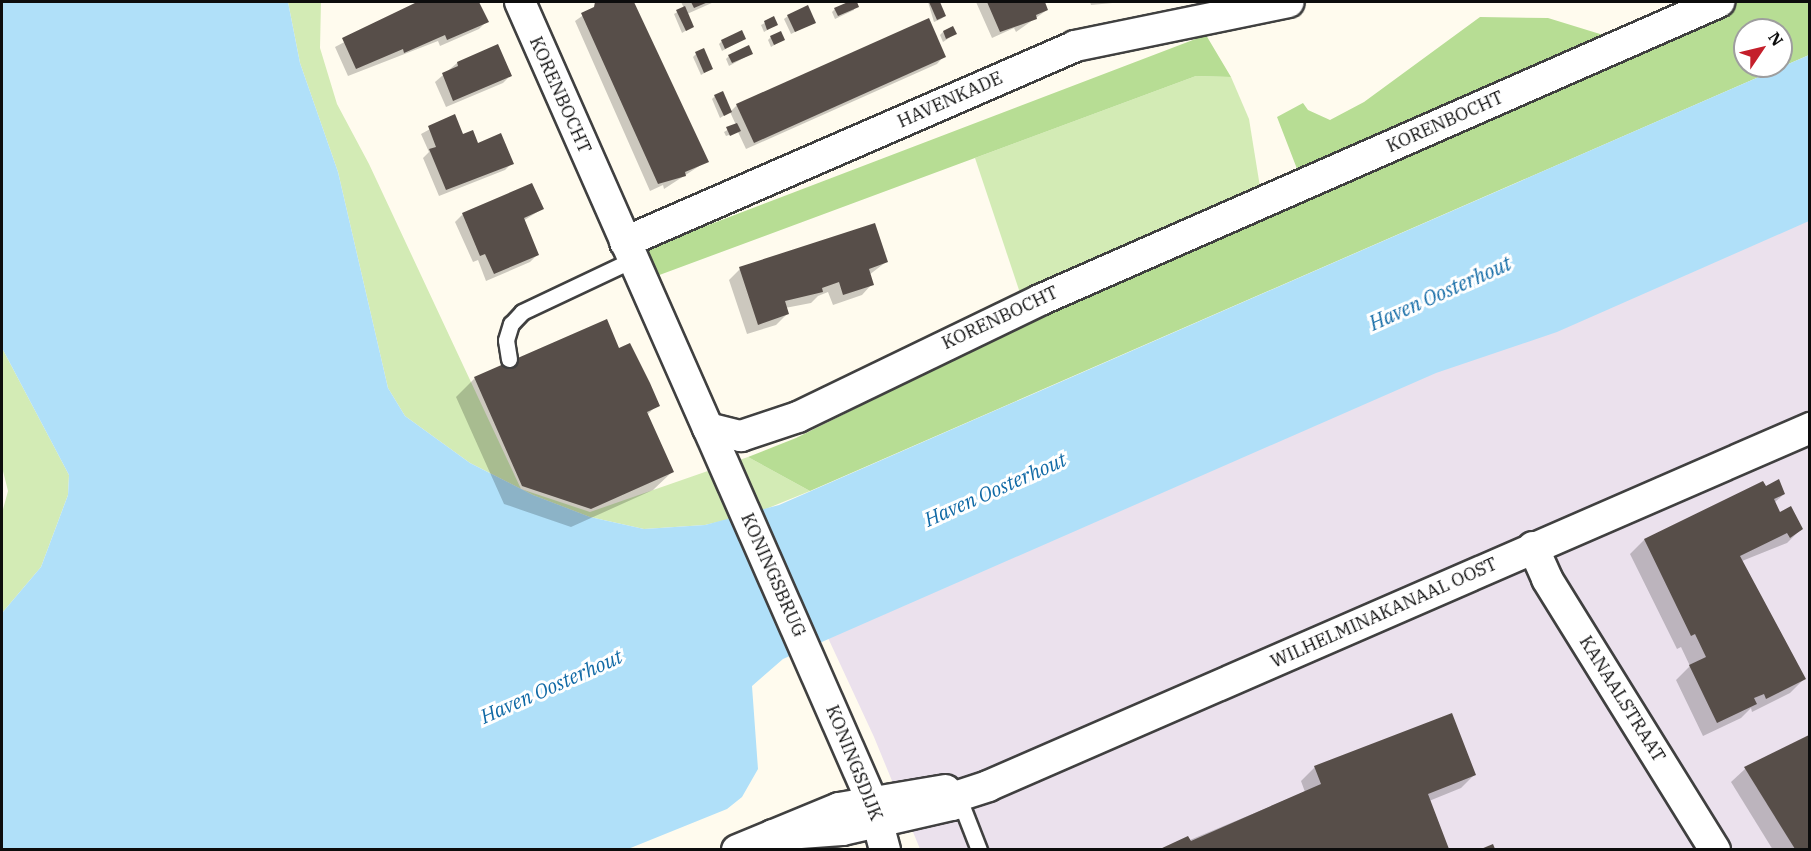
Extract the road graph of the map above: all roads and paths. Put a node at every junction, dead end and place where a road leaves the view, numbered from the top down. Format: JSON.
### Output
{"nodes":[{"id":1,"x":520,"y":2,"type":"edge"},
{"id":2,"x":1289,"y":2,"type":"edge"},
{"id":3,"x":1719,"y":2,"type":"edge"},
{"id":4,"x":629,"y":251,"type":"junction"},
{"id":5,"x":509,"y":359,"type":"dead end"},
{"id":6,"x":708,"y":428,"type":"junction"},
{"id":7,"x":1809,"y":428,"type":"edge"},
{"id":8,"x":1533,"y":547,"type":"junction"},
{"id":9,"x":818,"y":678,"type":"joint"},
{"id":10,"x":958,"y":796,"type":"junction"},
{"id":11,"x":879,"y":824,"type":"edge"},
{"id":12,"x":737,"y":849,"type":"edge"},
{"id":13,"x":979,"y":849,"type":"edge"},
{"id":14,"x":1715,"y":849,"type":"edge"}],
"edges":[{"from":1,"to":4,"type":"street","name":"KORENBOCHT"},
{"from":2,"to":4,"type":"street","name":"HAVENKADE"},
{"from":3,"to":6,"type":"street","name":"KORENBOCHT"},
{"from":4,"to":5,"type":"lane"},
{"from":4,"to":6,"type":"street","name":"KORENBOCHT"},
{"from":6,"to":9,"type":"street","name":"KONINGSBRUG"},
{"from":7,"to":8,"type":"street","name":"WILHELMINAKANAAL OOST"},
{"from":8,"to":10,"type":"street","name":"WILHELMINAKANAAL OOST"},
{"from":8,"to":14,"type":"street","name":"KANAALSTRAAT"},
{"from":9,"to":11,"type":"street","name":"KONINGSDIJK"},
{"from":10,"to":11,"type":"street","name":"WILHELMINAKANAAL OOST"},
{"from":10,"to":13,"type":"lane"},
{"from":11,"to":12,"type":"street","name":"WILHELMINAKANAAL OOST"}]}
